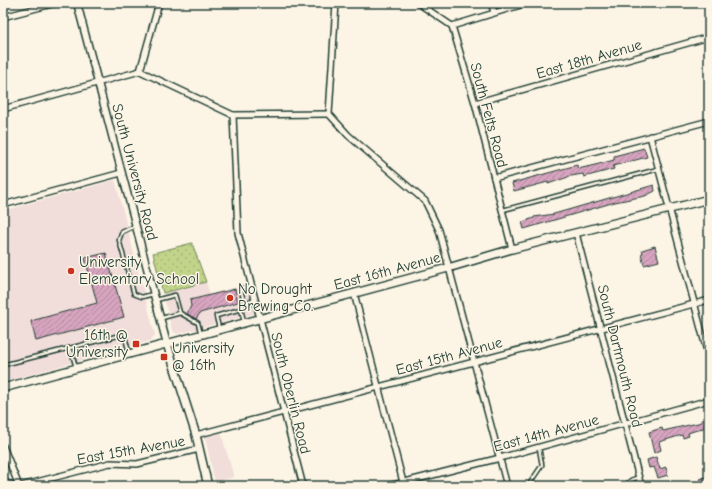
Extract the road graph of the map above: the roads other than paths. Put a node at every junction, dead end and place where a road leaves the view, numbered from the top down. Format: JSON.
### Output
{"nodes":[{"id":1,"x":56,"y":3,"type":"edge"},
{"id":2,"x":77,"y":3,"type":"edge"},
{"id":3,"x":159,"y":3,"type":"edge"},
{"id":4,"x":336,"y":3,"type":"edge"},
{"id":5,"x":418,"y":3,"type":"edge"},
{"id":6,"x":492,"y":3,"type":"edge"},
{"id":7,"x":526,"y":3,"type":"edge"},
{"id":8,"x":494,"y":12,"type":"junction"},
{"id":9,"x":3,"y":17,"type":"edge"},
{"id":10,"x":452,"y":26,"type":"junction"},
{"id":11,"x":709,"y":37,"type":"edge"},
{"id":12,"x":140,"y":71,"type":"junction"},
{"id":13,"x":98,"y":84,"type":"junction"},
{"id":14,"x":475,"y":103,"type":"junction"},
{"id":15,"x":3,"y":109,"type":"edge"},
{"id":16,"x":329,"y":114,"type":"junction"},
{"id":17,"x":233,"y":115,"type":"junction"},
{"id":18,"x":709,"y":121,"type":"edge"},
{"id":19,"x":650,"y":136,"type":"junction"},
{"id":20,"x":659,"y":169,"type":"junction"},
{"id":21,"x":121,"y":173,"type":"junction"},
{"id":22,"x":494,"y":178,"type":"junction"},
{"id":23,"x":709,"y":199,"type":"edge"},
{"id":24,"x":3,"y":205,"type":"edge"},
{"id":25,"x":669,"y":210,"type":"junction"},
{"id":26,"x":502,"y":211,"type":"junction"},
{"id":27,"x":135,"y":226,"type":"junction"},
{"id":28,"x":576,"y":233,"type":"junction"},
{"id":29,"x":512,"y":250,"type":"junction"},
{"id":30,"x":448,"y":268,"type":"junction"},
{"id":31,"x":252,"y":286,"type":"junction"},
{"id":32,"x":354,"y":293,"type":"junction"},
{"id":33,"x":155,"y":297,"type":"junction"},
{"id":34,"x":255,"y":300,"type":"junction"},
{"id":35,"x":709,"y":300,"type":"edge"},
{"id":36,"x":244,"y":303,"type":"junction"},
{"id":37,"x":695,"y":304,"type":"junction"},
{"id":38,"x":240,"y":309,"type":"junction"},
{"id":39,"x":180,"y":313,"type":"junction"},
{"id":40,"x":160,"y":319,"type":"junction"},
{"id":41,"x":260,"y":320,"type":"junction"},
{"id":42,"x":244,"y":324,"type":"junction"},
{"id":43,"x":601,"y":329,"type":"junction"},
{"id":44,"x":220,"y":330,"type":"junction"},
{"id":45,"x":201,"y":335,"type":"junction"},
{"id":46,"x":168,"y":344,"type":"junction"},
{"id":47,"x":67,"y":349,"type":"junction"},
{"id":48,"x":130,"y":354,"type":"junction"},
{"id":49,"x":709,"y":359,"type":"edge"},
{"id":50,"x":473,"y":362,"type":"junction"},
{"id":51,"x":3,"y":365,"type":"edge"},
{"id":52,"x":76,"y":368,"type":"junction"},
{"id":53,"x":379,"y":387,"type":"junction"},
{"id":54,"x":3,"y":388,"type":"edge"},
{"id":55,"x":709,"y":400,"type":"edge"},
{"id":56,"x":284,"y":413,"type":"junction"},
{"id":57,"x":625,"y":423,"type":"junction"},
{"id":58,"x":196,"y":434,"type":"junction"},
{"id":59,"x":3,"y":446,"type":"edge"},
{"id":60,"x":539,"y":447,"type":"junction"},
{"id":61,"x":199,"y":449,"type":"junction"},
{"id":62,"x":500,"y":458,"type":"junction"},
{"id":63,"x":639,"y":477,"type":"junction"},
{"id":64,"x":3,"y":482,"type":"edge"},
{"id":65,"x":404,"y":484,"type":"edge"},
{"id":66,"x":19,"y":486,"type":"edge"},
{"id":67,"x":208,"y":486,"type":"edge"},
{"id":68,"x":303,"y":486,"type":"edge"},
{"id":69,"x":389,"y":486,"type":"edge"},
{"id":70,"x":507,"y":486,"type":"edge"},
{"id":71,"x":528,"y":486,"type":"edge"},
{"id":72,"x":625,"y":486,"type":"edge"},
{"id":73,"x":641,"y":486,"type":"edge"}],
"edges":[{"from":1,"to":9,"type":"street"},
{"from":2,"to":13,"type":"street","name":"South University Road"},
{"from":3,"to":12,"type":"street"},
{"from":4,"to":16,"type":"street"},
{"from":5,"to":10,"type":"street"},
{"from":6,"to":8,"type":"street"},
{"from":7,"to":8,"type":"street"},
{"from":8,"to":10,"type":"street"},
{"from":10,"to":14,"type":"street","name":"South Felts Road"},
{"from":11,"to":14,"type":"street","name":"East 18th Avenue"},
{"from":12,"to":13,"type":"street"},
{"from":12,"to":17,"type":"street"},
{"from":13,"to":15,"type":"street"},
{"from":13,"to":21,"type":"street","name":"South University Road"},
{"from":14,"to":22,"type":"street","name":"South Felts Road"},
{"from":16,"to":17,"type":"street"},
{"from":16,"to":30,"type":"street"},
{"from":17,"to":31,"type":"street","name":"South Oberlin Road"},
{"from":18,"to":19,"type":"street"},
{"from":19,"to":20,"type":"street"},
{"from":19,"to":22,"type":"street"},
{"from":20,"to":25,"type":"street"},
{"from":20,"to":26,"type":"lane"},
{"from":21,"to":24,"type":"street"},
{"from":21,"to":27,"type":"street","name":"South University Road"},
{"from":22,"to":26,"type":"street","name":"South Felts Road"},
{"from":23,"to":25,"type":"main road","name":"East 16th Avenue"},
{"from":25,"to":28,"type":"main road","name":"East 16th Avenue"},
{"from":25,"to":37,"type":"street"},
{"from":26,"to":29,"type":"street","name":"South Felts Road"},
{"from":27,"to":33,"type":"street","name":"South University Road"},
{"from":27,"to":33,"type":"lane"},
{"from":28,"to":29,"type":"main road","name":"East 16th Avenue"},
{"from":28,"to":43,"type":"street","name":"South Dartmouth Road"},
{"from":29,"to":30,"type":"main road","name":"East 16th Avenue"},
{"from":30,"to":32,"type":"main road","name":"East 16th Avenue"},
{"from":30,"to":50,"type":"street"},
{"from":31,"to":34,"type":"street","name":"South Oberlin Road"},
{"from":31,"to":36,"type":"lane"},
{"from":32,"to":41,"type":"main road","name":"East 16th Avenue"},
{"from":32,"to":53,"type":"street"},
{"from":33,"to":39,"type":"lane"},
{"from":33,"to":40,"type":"street","name":"South University Road"},
{"from":34,"to":36,"type":"lane"},
{"from":34,"to":41,"type":"street","name":"South Oberlin Road"},
{"from":35,"to":37,"type":"street","name":"East 15th Avenue"},
{"from":36,"to":38,"type":"lane"},
{"from":37,"to":43,"type":"street","name":"East 15th Avenue"},
{"from":37,"to":49,"type":"street"},
{"from":38,"to":42,"type":"lane"},
{"from":38,"to":44,"type":"lane"},
{"from":39,"to":40,"type":"lane"},
{"from":39,"to":45,"type":"lane"},
{"from":40,"to":46,"type":"street","name":"South University Road"},
{"from":41,"to":42,"type":"main road","name":"East 16th Avenue"},
{"from":41,"to":56,"type":"street","name":"South Oberlin Road"},
{"from":42,"to":44,"type":"main road","name":"East 16th Avenue"},
{"from":43,"to":50,"type":"street","name":"East 15th Avenue"},
{"from":43,"to":57,"type":"street","name":"South Dartmouth Road"},
{"from":44,"to":45,"type":"main road","name":"East 16th Avenue"},
{"from":45,"to":46,"type":"main road","name":"East 16th Avenue"},
{"from":46,"to":48,"type":"main road","name":"East 16th Avenue"},
{"from":46,"to":58,"type":"main road","name":"South University Road"},
{"from":47,"to":48,"type":"lane"},
{"from":47,"to":51,"type":"lane"},
{"from":47,"to":52,"type":"lane"},
{"from":48,"to":52,"type":"main road","name":"East 16th Avenue"},
{"from":50,"to":53,"type":"street","name":"East 15th Avenue"},
{"from":50,"to":62,"type":"street"},
{"from":52,"to":54,"type":"main road","name":"East 16th Avenue"},
{"from":53,"to":56,"type":"street","name":"East 15th Avenue"},
{"from":53,"to":65,"type":"street"},
{"from":55,"to":57,"type":"street","name":"East 14th Avenue"},
{"from":56,"to":58,"type":"street","name":"East 15th Avenue"},
{"from":56,"to":68,"type":"street","name":"South Oberlin Road"},
{"from":57,"to":60,"type":"street","name":"East 14th Avenue"},
{"from":57,"to":63,"type":"street","name":"South Dartmouth Road"},
{"from":58,"to":61,"type":"main road","name":"South University Road"},
{"from":59,"to":66,"type":"street"},
{"from":60,"to":62,"type":"street","name":"East 14th Avenue"},
{"from":60,"to":71,"type":"lane"},
{"from":61,"to":66,"type":"street","name":"East 15th Avenue"},
{"from":61,"to":67,"type":"main road","name":"South University Road"},
{"from":62,"to":65,"type":"street","name":"East 14th Avenue"},
{"from":62,"to":70,"type":"street"},
{"from":63,"to":72,"type":"lane"},
{"from":63,"to":73,"type":"street","name":"South Dartmouth Road"},
{"from":64,"to":66,"type":"street","name":"East 15th Avenue"},
{"from":65,"to":69,"type":"street","name":"East 14th Avenue"}]}
